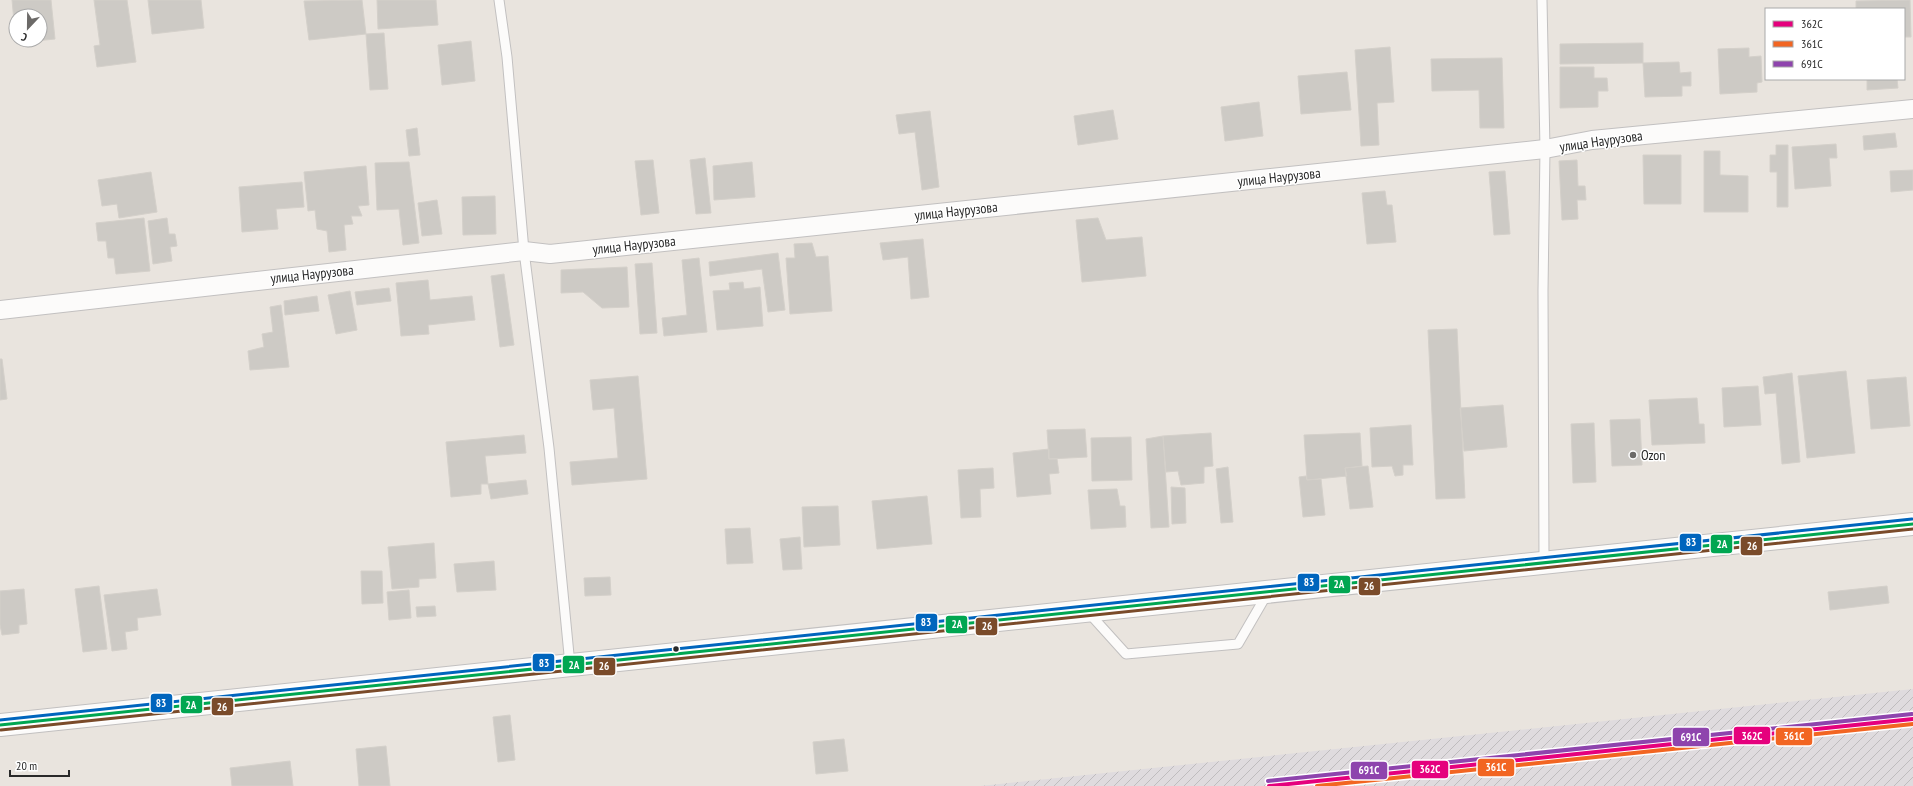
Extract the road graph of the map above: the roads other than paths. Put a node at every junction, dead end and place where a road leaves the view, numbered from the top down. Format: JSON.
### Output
{"nodes":[{"id":1,"x":499,"y":0,"type":"edge"},
{"id":2,"x":1542,"y":0,"type":"edge"},
{"id":3,"x":1913,"y":109,"type":"edge"},
{"id":4,"x":1545,"y":149,"type":"junction"},
{"id":5,"x":524,"y":251,"type":"junction"},
{"id":6,"x":0,"y":310,"type":"edge"},
{"id":7,"x":1913,"y":524,"type":"edge"},
{"id":8,"x":1544,"y":563,"type":"junction"},
{"id":9,"x":1269,"y":591,"type":"junction"},
{"id":10,"x":1086,"y":610,"type":"junction"},
{"id":11,"x":570,"y":665,"type":"junction"},
{"id":12,"x":0,"y":725,"type":"edge"}],
"edges":[{"from":1,"to":5,"type":"lane"},
{"from":2,"to":4,"type":"lane"},
{"from":3,"to":4,"type":"street","name":"улица Наурузова"},
{"from":4,"to":5,"type":"street","name":"улица Наурузова"},
{"from":4,"to":8,"type":"lane"},
{"from":5,"to":6,"type":"street","name":"улица Наурузова"},
{"from":5,"to":11,"type":"lane"},
{"from":7,"to":8,"type":"main road"},
{"from":8,"to":9,"type":"main road"},
{"from":9,"to":10,"type":"main road"},
{"from":9,"to":10,"type":"lane"},
{"from":10,"to":11,"type":"main road"},
{"from":11,"to":12,"type":"main road"}]}
